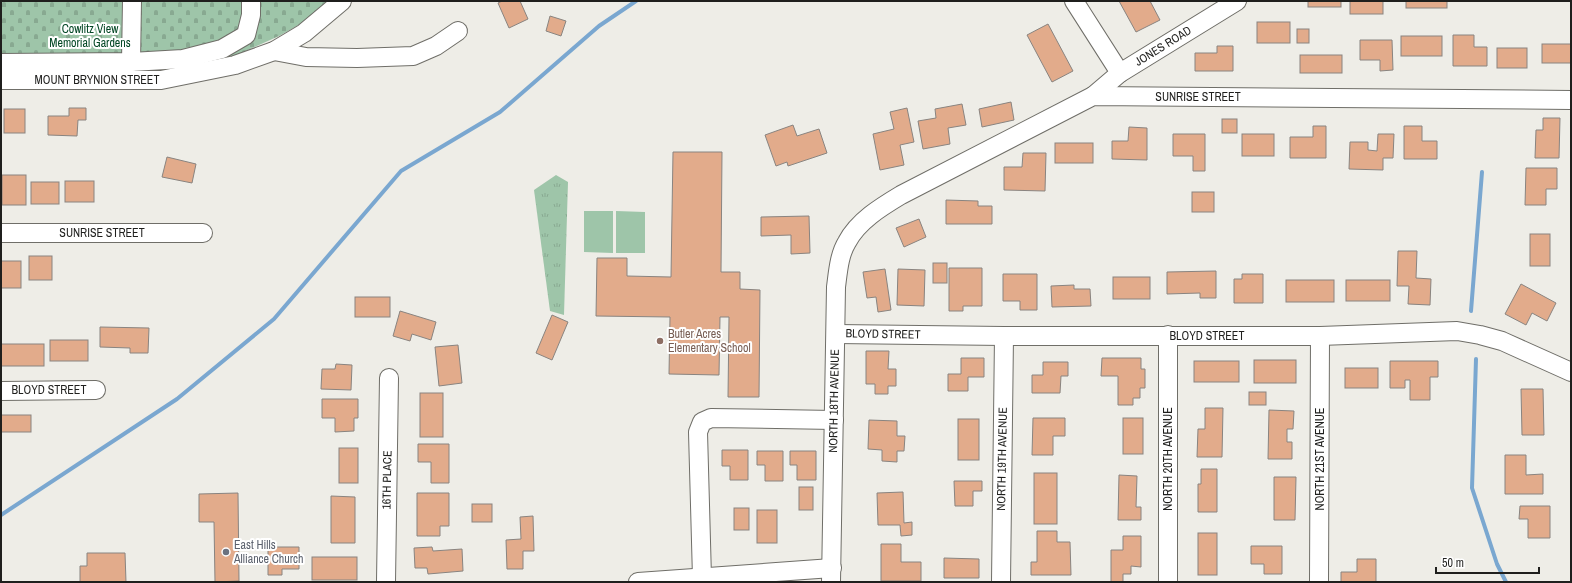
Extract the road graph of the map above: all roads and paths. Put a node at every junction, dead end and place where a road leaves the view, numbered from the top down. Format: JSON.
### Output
{"nodes":[{"id":1,"x":132,"y":1,"type":"edge"},
{"id":2,"x":251,"y":1,"type":"edge"},
{"id":3,"x":342,"y":1,"type":"edge"},
{"id":4,"x":1074,"y":1,"type":"edge"},
{"id":5,"x":1237,"y":1,"type":"edge"},
{"id":6,"x":458,"y":31,"type":"dead end"},
{"id":7,"x":274,"y":51,"type":"junction"},
{"id":8,"x":1,"y":62,"type":"edge"},
{"id":9,"x":132,"y":62,"type":"junction"},
{"id":10,"x":1120,"y":73,"type":"junction"},
{"id":11,"x":1,"y":80,"type":"edge"},
{"id":12,"x":1093,"y":96,"type":"junction"},
{"id":13,"x":1571,"y":100,"type":"edge"},
{"id":14,"x":860,"y":226,"type":"joint"},
{"id":15,"x":1,"y":233,"type":"edge"},
{"id":16,"x":204,"y":233,"type":"dead end"},
{"id":17,"x":836,"y":334,"type":"junction"},
{"id":18,"x":1168,"y":335,"type":"junction"},
{"id":19,"x":1004,"y":336,"type":"junction"},
{"id":20,"x":1320,"y":336,"type":"junction"},
{"id":21,"x":1571,"y":372,"type":"edge"},
{"id":22,"x":389,"y":378,"type":"dead end"},
{"id":23,"x":1,"y":390,"type":"edge"},
{"id":24,"x":96,"y":390,"type":"dead end"},
{"id":25,"x":834,"y":420,"type":"junction"},
{"id":26,"x":832,"y":575,"type":"edge"},
{"id":27,"x":702,"y":578,"type":"junction"},
{"id":28,"x":386,"y":582,"type":"edge"},
{"id":29,"x":638,"y":582,"type":"edge"},
{"id":30,"x":1000,"y":582,"type":"edge"},
{"id":31,"x":1168,"y":582,"type":"edge"},
{"id":32,"x":1319,"y":582,"type":"edge"}],
"edges":[{"from":1,"to":9,"type":"street"},
{"from":2,"to":9,"type":"street"},
{"from":3,"to":7,"type":"street","name":"MOUNT BRYNION STREET"},
{"from":4,"to":10,"type":"street"},
{"from":5,"to":10,"type":"street","name":"JONES ROAD"},
{"from":6,"to":7,"type":"street"},
{"from":7,"to":11,"type":"street","name":"MOUNT BRYNION STREET"},
{"from":8,"to":9,"type":"street"},
{"from":10,"to":12,"type":"street","name":"JONES ROAD"},
{"from":12,"to":13,"type":"street","name":"SUNRISE STREET"},
{"from":12,"to":14,"type":"street","name":"SUNRISE STREET"},
{"from":14,"to":17,"type":"street","name":"NORTH 18TH AVENUE"},
{"from":15,"to":16,"type":"street","name":"SUNRISE STREET"},
{"from":17,"to":19,"type":"street","name":"BLOYD STREET"},
{"from":17,"to":25,"type":"street","name":"NORTH 18TH AVENUE"},
{"from":18,"to":19,"type":"street","name":"BLOYD STREET"},
{"from":18,"to":20,"type":"street","name":"BLOYD STREET"},
{"from":18,"to":31,"type":"street","name":"NORTH 20TH AVENUE"},
{"from":19,"to":30,"type":"street","name":"NORTH 19TH AVENUE"},
{"from":20,"to":21,"type":"street","name":"BLOYD STREET"},
{"from":20,"to":32,"type":"street","name":"NORTH 21ST AVENUE"},
{"from":22,"to":28,"type":"street","name":"16TH PLACE"},
{"from":23,"to":24,"type":"street","name":"BLOYD STREET"},
{"from":25,"to":26,"type":"street","name":"NORTH 18TH AVENUE"},
{"from":25,"to":27,"type":"street"},
{"from":26,"to":27,"type":"street"},
{"from":27,"to":29,"type":"street"}]}
